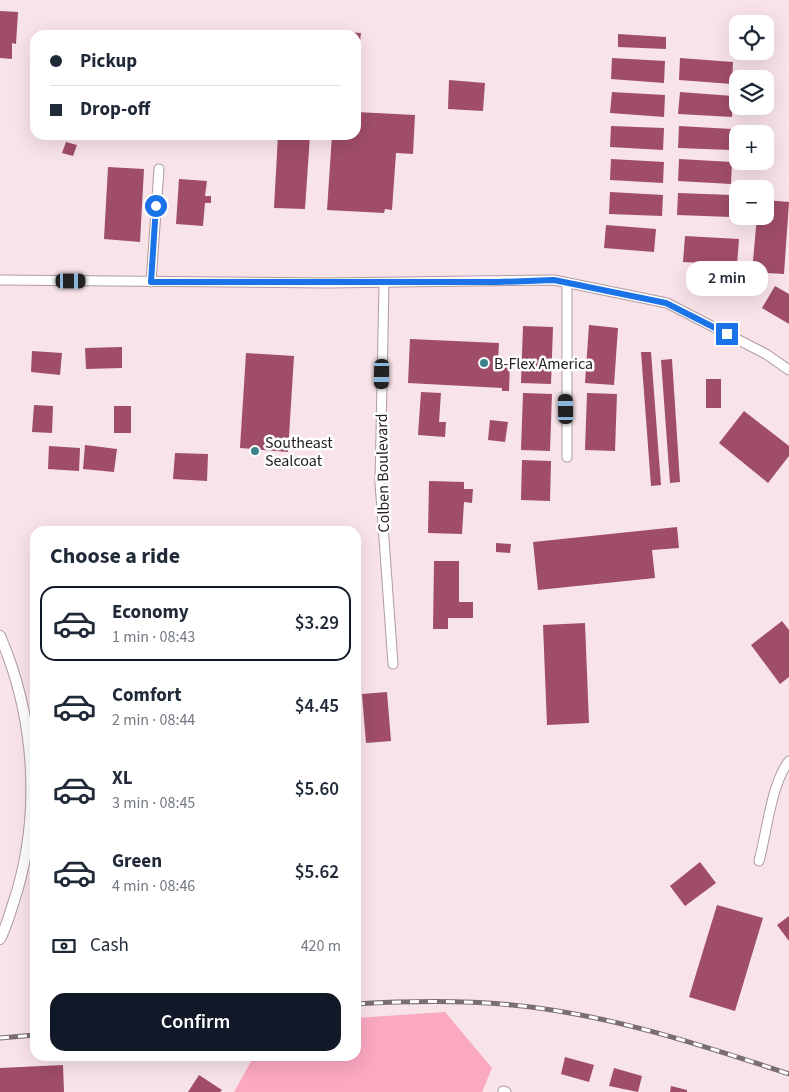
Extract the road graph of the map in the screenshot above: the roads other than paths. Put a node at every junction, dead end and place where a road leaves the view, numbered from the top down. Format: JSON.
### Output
{"nodes":[{"id":1,"x":158,"y":169,"type":"dead end"},
{"id":2,"x":0,"y":280,"type":"edge"},
{"id":3,"x":151,"y":282,"type":"junction"},
{"id":4,"x":384,"y":283,"type":"junction"},
{"id":5,"x":567,"y":283,"type":"junction"},
{"id":6,"x":789,"y":370,"type":"edge"},
{"id":7,"x":567,"y":457,"type":"dead end"},
{"id":8,"x":0,"y":636,"type":"edge"},
{"id":9,"x":393,"y":664,"type":"dead end"},
{"id":10,"x":789,"y":761,"type":"edge"},
{"id":11,"x":30,"y":767,"type":"edge"},
{"id":12,"x":30,"y":839,"type":"edge"},
{"id":13,"x":759,"y":861,"type":"dead end"},
{"id":14,"x":0,"y":939,"type":"edge"}],
"edges":[{"from":1,"to":3,"type":"street"},
{"from":2,"to":3,"type":"street"},
{"from":3,"to":4,"type":"street"},
{"from":4,"to":5,"type":"street"},
{"from":4,"to":9,"type":"street","name":"Colben Boulevard"},
{"from":5,"to":6,"type":"street"},
{"from":5,"to":7,"type":"street"},
{"from":8,"to":11,"type":"street"},
{"from":10,"to":13,"type":"street"},
{"from":12,"to":14,"type":"street"}]}
